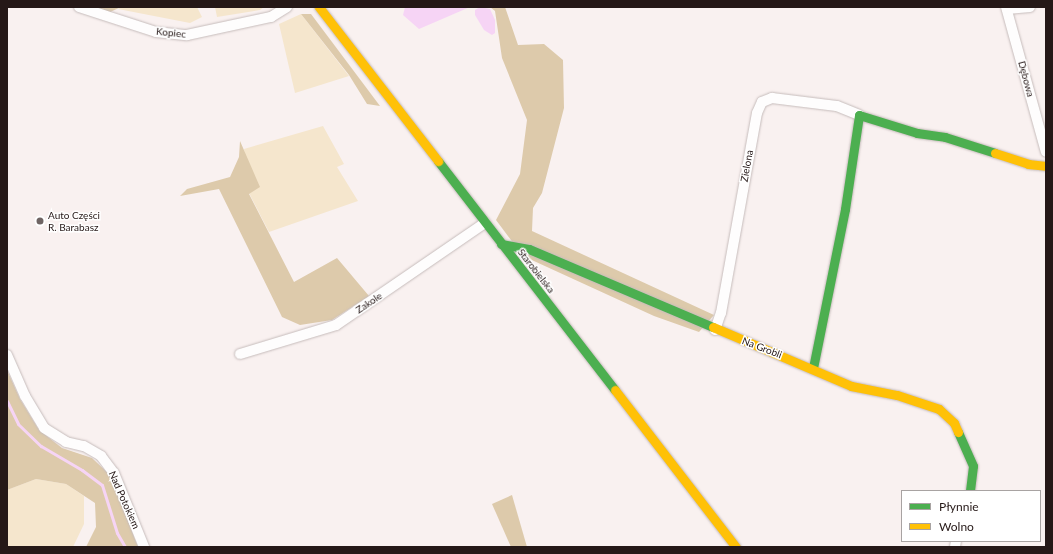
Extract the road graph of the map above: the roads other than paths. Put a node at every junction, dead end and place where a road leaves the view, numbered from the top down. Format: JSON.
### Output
{"nodes":[{"id":1,"x":79,"y":7,"type":"edge"},
{"id":2,"x":287,"y":7,"type":"edge"},
{"id":3,"x":319,"y":7,"type":"edge"},
{"id":4,"x":1030,"y":7,"type":"edge"},
{"id":5,"x":1007,"y":8,"type":"edge"},
{"id":6,"x":859,"y":115,"type":"junction"},
{"id":7,"x":1046,"y":152,"type":"edge"},
{"id":8,"x":1046,"y":166,"type":"edge"},
{"id":9,"x":485,"y":223,"type":"junction"},
{"id":10,"x":501,"y":244,"type":"junction"},
{"id":11,"x":715,"y":330,"type":"junction"},
{"id":12,"x":240,"y":354,"type":"dead end"},
{"id":13,"x":7,"y":355,"type":"edge"},
{"id":14,"x":814,"y":368,"type":"junction"},
{"id":15,"x":970,"y":490,"type":"edge"},
{"id":16,"x":144,"y":547,"type":"edge"},
{"id":17,"x":736,"y":547,"type":"edge"}],
"edges":[{"from":1,"to":2,"type":"street","name":"Kopiec"},
{"from":3,"to":9,"type":"street","name":"Starobielska"},
{"from":4,"to":5,"type":"street"},
{"from":5,"to":7,"type":"street","name":"Dębowa"},
{"from":6,"to":8,"type":"street","name":"Zielona"},
{"from":6,"to":11,"type":"street","name":"Zielona"},
{"from":6,"to":14,"type":"street"},
{"from":9,"to":10,"type":"street","name":"Starobielska"},
{"from":9,"to":12,"type":"street","name":"Zakole"},
{"from":10,"to":11,"type":"street","name":"Na Grobli"},
{"from":10,"to":17,"type":"street","name":"Starobielska"},
{"from":11,"to":14,"type":"street","name":"Na Grobli"},
{"from":13,"to":16,"type":"street","name":"Nad Potokiem"},
{"from":14,"to":15,"type":"street","name":"Na Grobli"}]}
